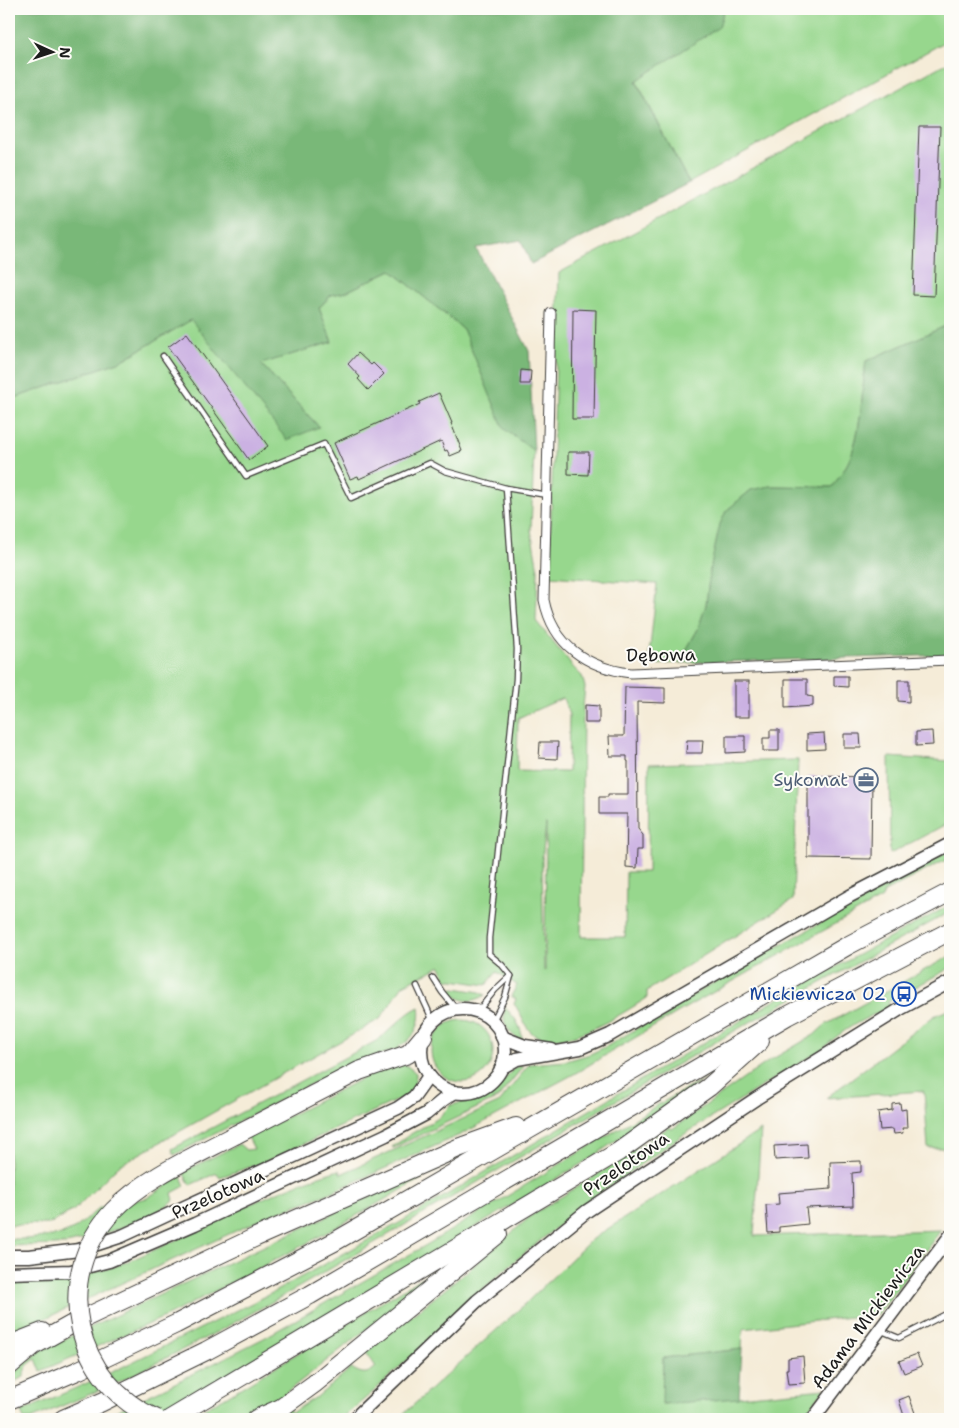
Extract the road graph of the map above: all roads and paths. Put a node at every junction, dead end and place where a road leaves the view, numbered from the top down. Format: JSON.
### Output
{"nodes":[{"id":1,"x":551,"y":313,"type":"dead end"},
{"id":2,"x":163,"y":356,"type":"dead end"},
{"id":3,"x":506,"y":488,"type":"junction"},
{"id":4,"x":547,"y":495,"type":"junction"},
{"id":5,"x":950,"y":660,"type":"edge"},
{"id":6,"x":950,"y":844,"type":"edge"},
{"id":7,"x":950,"y":892,"type":"edge"},
{"id":8,"x":950,"y":931,"type":"edge"},
{"id":9,"x":511,"y":976,"type":"junction"},
{"id":10,"x":433,"y":978,"type":"dead end"},
{"id":11,"x":950,"y":982,"type":"edge"},
{"id":12,"x":417,"y":986,"type":"dead end"},
{"id":13,"x":456,"y":1009,"type":"junction"},
{"id":14,"x":478,"y":1011,"type":"junction"},
{"id":15,"x":787,"y":1016,"type":"junction"},
{"id":16,"x":433,"y":1021,"type":"junction"},
{"id":17,"x":493,"y":1022,"type":"junction"},
{"id":18,"x":422,"y":1037,"type":"junction"},
{"id":19,"x":502,"y":1037,"type":"junction"},
{"id":20,"x":567,"y":1051,"type":"junction"},
{"id":21,"x":501,"y":1068,"type":"junction"},
{"id":22,"x":429,"y":1076,"type":"junction"},
{"id":23,"x":455,"y":1092,"type":"junction"},
{"id":24,"x":556,"y":1113,"type":"junction"},
{"id":25,"x":551,"y":1192,"type":"junction"},
{"id":26,"x":950,"y":1236,"type":"edge"},
{"id":27,"x":9,"y":1256,"type":"edge"},
{"id":28,"x":9,"y":1273,"type":"edge"},
{"id":29,"x":950,"y":1312,"type":"edge"},
{"id":30,"x":76,"y":1322,"type":"junction"},
{"id":31,"x":881,"y":1330,"type":"junction"},
{"id":32,"x":9,"y":1344,"type":"edge"},
{"id":33,"x":9,"y":1366,"type":"edge"},
{"id":34,"x":12,"y":1399,"type":"edge"},
{"id":35,"x":63,"y":1419,"type":"edge"},
{"id":36,"x":157,"y":1419,"type":"edge"},
{"id":37,"x":170,"y":1419,"type":"edge"},
{"id":38,"x":256,"y":1419,"type":"edge"},
{"id":39,"x":354,"y":1419,"type":"edge"},
{"id":40,"x":813,"y":1419,"type":"edge"}],
"edges":[{"from":1,"to":4,"type":"street","name":"Dębowa"},
{"from":2,"to":3,"type":"lane"},
{"from":3,"to":4,"type":"lane"},
{"from":3,"to":9,"type":"lane"},
{"from":4,"to":5,"type":"street","name":"Dębowa"},
{"from":6,"to":20,"type":"street"},
{"from":7,"to":24,"type":"highway"},
{"from":8,"to":15,"type":"highway"},
{"from":9,"to":14,"type":"lane"},
{"from":9,"to":17,"type":"lane"},
{"from":10,"to":13,"type":"lane"},
{"from":11,"to":39,"type":"street","name":"Przelotowa"},
{"from":12,"to":16,"type":"lane"},
{"from":13,"to":14,"type":"street"},
{"from":13,"to":16,"type":"street"},
{"from":14,"to":17,"type":"street"},
{"from":15,"to":25,"type":"highway"},
{"from":15,"to":35,"type":"highway"},
{"from":16,"to":18,"type":"street"},
{"from":17,"to":19,"type":"street"},
{"from":18,"to":22,"type":"street"},
{"from":18,"to":36,"type":"highway","bridge":true},
{"from":19,"to":20,"type":"street"},
{"from":19,"to":21,"type":"street"},
{"from":20,"to":21,"type":"street"},
{"from":21,"to":23,"type":"street"},
{"from":22,"to":23,"type":"street"},
{"from":22,"to":27,"type":"street","name":"Przelotowa"},
{"from":23,"to":28,"type":"street","name":"Przelotowa"},
{"from":24,"to":30,"type":"highway"},
{"from":24,"to":34,"type":"highway"},
{"from":25,"to":37,"type":"highway"},
{"from":25,"to":38,"type":"highway"},
{"from":26,"to":31,"type":"street","name":"Adama Mickiewicza"},
{"from":29,"to":31,"type":"lane"},
{"from":30,"to":32,"type":"highway"},
{"from":30,"to":33,"type":"highway"},
{"from":31,"to":40,"type":"street","name":"Adama Mickiewicza"}]}
